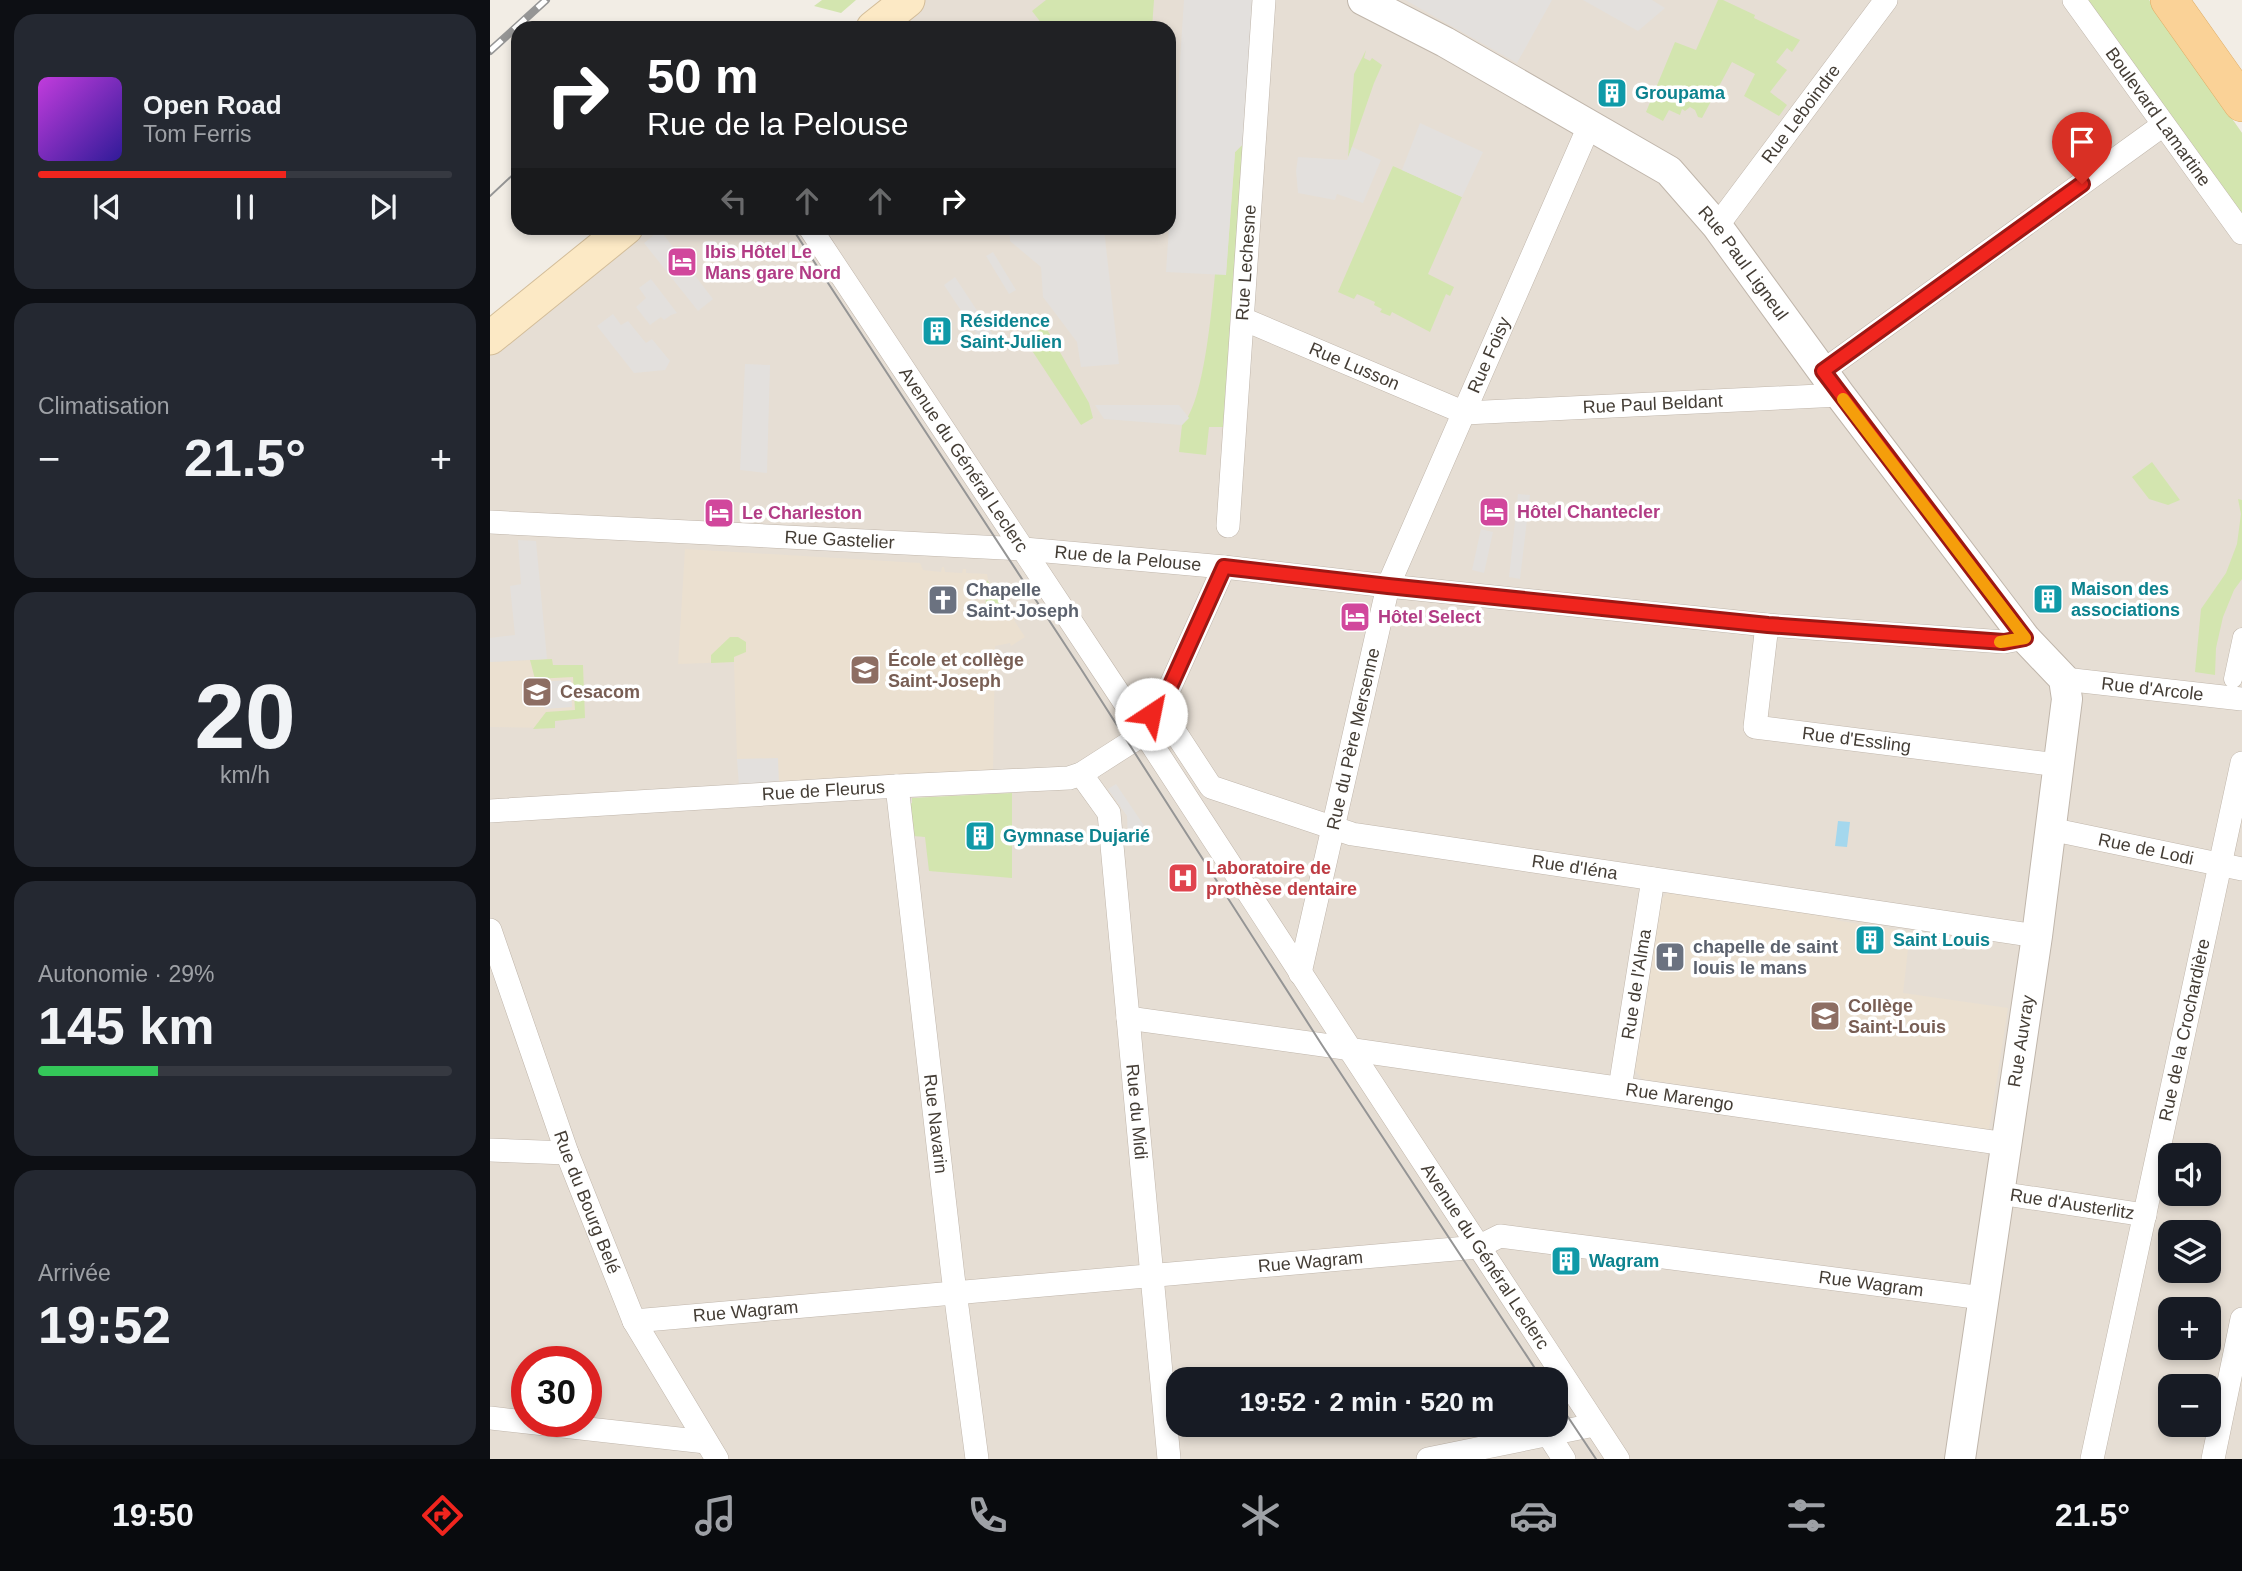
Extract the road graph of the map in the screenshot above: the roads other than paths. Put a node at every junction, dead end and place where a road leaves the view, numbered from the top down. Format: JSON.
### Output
{"nodes":[{"id":1,"x":908,"y":0,"type":"edge"},
{"id":2,"x":1264,"y":0,"type":"edge"},
{"id":3,"x":1363,"y":0,"type":"edge"},
{"id":4,"x":1886,"y":0,"type":"edge"},
{"id":5,"x":2074,"y":0,"type":"edge"},
{"id":6,"x":2169,"y":0,"type":"edge"},
{"id":7,"x":882,"y":21,"type":"edge"},
{"id":8,"x":2242,"y":103,"type":"edge"},
{"id":9,"x":1590,"y":124,"type":"junction"},
{"id":10,"x":2163,"y":125,"type":"junction"},
{"id":11,"x":1717,"y":226,"type":"junction"},
{"id":12,"x":2242,"y":233,"type":"edge"},
{"id":13,"x":617,"y":235,"type":"edge"},
{"id":14,"x":815,"y":235,"type":"edge"},
{"id":15,"x":1243,"y":318,"type":"junction"},
{"id":16,"x":490,"y":338,"type":"edge"},
{"id":17,"x":1831,"y":383,"type":"junction"},
{"id":18,"x":1465,"y":413,"type":"junction"},
{"id":19,"x":490,"y":522,"type":"edge"},
{"id":20,"x":1228,"y":526,"type":"dead end"},
{"id":21,"x":1024,"y":550,"type":"junction"},
{"id":22,"x":1224,"y":567,"type":"junction"},
{"id":23,"x":1388,"y":586,"type":"junction"},
{"id":24,"x":1768,"y":625,"type":"junction"},
{"id":25,"x":2242,"y":637,"type":"edge"},
{"id":26,"x":2025,"y":638,"type":"junction"},
{"id":27,"x":2065,"y":689,"type":"junction"},
{"id":28,"x":2237,"y":689,"type":"edge"},
{"id":29,"x":1160,"y":709,"type":"junction"},
{"id":30,"x":1142,"y":728,"type":"junction"},
{"id":31,"x":2242,"y":763,"type":"edge"},
{"id":32,"x":2058,"y":765,"type":"junction"},
{"id":33,"x":1081,"y":774,"type":"junction"},
{"id":34,"x":897,"y":786,"type":"junction"},
{"id":35,"x":490,"y":811,"type":"edge"},
{"id":36,"x":1333,"y":828,"type":"junction"},
{"id":37,"x":2050,"y":829,"type":"junction"},
{"id":38,"x":2231,"y":866,"type":"edge"},
{"id":39,"x":1653,"y":879,"type":"junction"},
{"id":40,"x":490,"y":930,"type":"edge"},
{"id":41,"x":2037,"y":936,"type":"junction"},
{"id":42,"x":1300,"y":973,"type":"junction"},
{"id":43,"x":1128,"y":1018,"type":"junction"},
{"id":44,"x":1350,"y":1049,"type":"junction"},
{"id":45,"x":1620,"y":1088,"type":"junction"},
{"id":46,"x":2006,"y":1144,"type":"junction"},
{"id":47,"x":490,"y":1150,"type":"edge"},
{"id":48,"x":567,"y":1153,"type":"junction"},
{"id":49,"x":1998,"y":1193,"type":"junction"},
{"id":50,"x":2145,"y":1215,"type":"junction"},
{"id":51,"x":1478,"y":1247,"type":"junction"},
{"id":52,"x":1152,"y":1276,"type":"junction"},
{"id":53,"x":956,"y":1293,"type":"junction"},
{"id":54,"x":1983,"y":1298,"type":"junction"},
{"id":55,"x":2242,"y":1319,"type":"edge"},
{"id":56,"x":634,"y":1321,"type":"junction"},
{"id":57,"x":490,"y":1418,"type":"edge"},
{"id":58,"x":1594,"y":1425,"type":"junction"},
{"id":59,"x":1568,"y":1430,"type":"edge"},
{"id":60,"x":1534,"y":1437,"type":"edge"},
{"id":61,"x":1550,"y":1437,"type":"edge"},
{"id":62,"x":712,"y":1451,"type":"edge"},
{"id":63,"x":1438,"y":1458,"type":"edge"},
{"id":64,"x":977,"y":1459,"type":"edge"},
{"id":65,"x":1169,"y":1459,"type":"edge"},
{"id":66,"x":1564,"y":1459,"type":"edge"},
{"id":67,"x":1618,"y":1459,"type":"edge"},
{"id":68,"x":1960,"y":1459,"type":"edge"},
{"id":69,"x":2092,"y":1459,"type":"edge"},
{"id":70,"x":2213,"y":1459,"type":"edge"}],
"edges":[{"from":1,"to":7,"type":"main road"},
{"from":2,"to":15,"type":"street","name":"Rue Lechesne"},
{"from":3,"to":9,"type":"street","name":"Rue Paul Ligneul"},
{"from":4,"to":11,"type":"street","name":"Rue Leboindre"},
{"from":5,"to":10,"type":"street","name":"Boulevard Lamartine"},
{"from":6,"to":8,"type":"main road"},
{"from":9,"to":11,"type":"street","name":"Rue Paul Ligneul"},
{"from":9,"to":18,"type":"street","name":"Rue Foisy"},
{"from":10,"to":12,"type":"street","name":"Boulevard Lamartine"},
{"from":10,"to":17,"type":"street"},
{"from":11,"to":17,"type":"street","name":"Rue Paul Ligneul"},
{"from":13,"to":16,"type":"main road"},
{"from":14,"to":21,"type":"street","name":"Avenue du Général Leclerc"},
{"from":15,"to":18,"type":"street","name":"Rue Lusson"},
{"from":15,"to":20,"type":"street","name":"Rue Lechesne"},
{"from":17,"to":18,"type":"street","name":"Rue Paul Beldant"},
{"from":17,"to":26,"type":"street","name":"Rue Paul Ligneul"},
{"from":18,"to":23,"type":"street","name":"Rue Foisy"},
{"from":19,"to":21,"type":"street","name":"Rue Gastelier"},
{"from":21,"to":22,"type":"street","name":"Rue de la Pelouse"},
{"from":21,"to":30,"type":"street","name":"Avenue du Général Leclerc"},
{"from":22,"to":23,"type":"street","name":"Rue de la Pelouse"},
{"from":22,"to":29,"type":"street"},
{"from":23,"to":24,"type":"street","name":"Rue de la Pelouse"},
{"from":23,"to":36,"type":"street","name":"Rue du Père Mersenne"},
{"from":24,"to":26,"type":"street","name":"Rue de la Pelouse"},
{"from":24,"to":32,"type":"street","name":"Rue d'Essling"},
{"from":25,"to":28,"type":"street"},
{"from":26,"to":27,"type":"street"},
{"from":27,"to":28,"type":"street","name":"Rue d'Arcole"},
{"from":27,"to":32,"type":"street","name":"Rue Auvray"},
{"from":29,"to":30,"type":"street"},
{"from":29,"to":36,"type":"street","name":"Rue d'Iéna"},
{"from":30,"to":33,"type":"street","name":"Rue de Fleurus"},
{"from":30,"to":42,"type":"street","name":"Avenue du Général Leclerc"},
{"from":31,"to":38,"type":"street","name":"Rue de la Crochardière"},
{"from":32,"to":37,"type":"street","name":"Rue Auvray"},
{"from":33,"to":34,"type":"street","name":"Rue de Fleurus"},
{"from":33,"to":43,"type":"street","name":"Rue du Midi"},
{"from":34,"to":35,"type":"street","name":"Rue de Fleurus"},
{"from":34,"to":53,"type":"street","name":"Rue Navarin"},
{"from":36,"to":39,"type":"street","name":"Rue d'Iéna"},
{"from":36,"to":42,"type":"street","name":"Rue du Père Mersenne"},
{"from":37,"to":38,"type":"street","name":"Rue de Lodi"},
{"from":37,"to":41,"type":"street","name":"Rue Auvray"},
{"from":38,"to":50,"type":"street","name":"Rue de la Crochardière"},
{"from":39,"to":41,"type":"street","name":"Rue d'Iéna"},
{"from":39,"to":45,"type":"street","name":"Rue de l'Alma"},
{"from":40,"to":48,"type":"street","name":"Rue du Bourg Belé"},
{"from":41,"to":46,"type":"street","name":"Rue Auvray"},
{"from":42,"to":44,"type":"street","name":"Avenue du Général Leclerc"},
{"from":43,"to":44,"type":"street","name":"Rue Marengo"},
{"from":43,"to":52,"type":"street","name":"Rue du Midi"},
{"from":44,"to":45,"type":"street","name":"Rue Marengo"},
{"from":44,"to":51,"type":"street","name":"Avenue du Général Leclerc"},
{"from":45,"to":46,"type":"street","name":"Rue Marengo"},
{"from":46,"to":49,"type":"street","name":"Rue Auvray"},
{"from":47,"to":48,"type":"street"},
{"from":48,"to":56,"type":"street","name":"Rue du Bourg Belé"},
{"from":49,"to":50,"type":"street","name":"Rue d'Austerlitz"},
{"from":49,"to":54,"type":"street","name":"Rue Auvray"},
{"from":50,"to":69,"type":"street","name":"Rue de la Crochardière"},
{"from":51,"to":52,"type":"street","name":"Rue Wagram"},
{"from":51,"to":54,"type":"street","name":"Rue Wagram"},
{"from":51,"to":58,"type":"street","name":"Avenue du Général Leclerc"},
{"from":52,"to":53,"type":"street","name":"Rue Wagram"},
{"from":52,"to":65,"type":"street","name":"Rue du Midi"},
{"from":53,"to":56,"type":"street","name":"Rue Wagram"},
{"from":53,"to":64,"type":"street","name":"Rue Navarin"},
{"from":54,"to":68,"type":"street","name":"Rue Auvray"},
{"from":55,"to":70,"type":"street"},
{"from":56,"to":62,"type":"street","name":"Rue du Bourg Belé"},
{"from":57,"to":62,"type":"street"},
{"from":58,"to":59,"type":"street"},
{"from":58,"to":67,"type":"street","name":"Avenue du Général Leclerc"},
{"from":60,"to":63,"type":"street"},
{"from":61,"to":66,"type":"street"}]}
